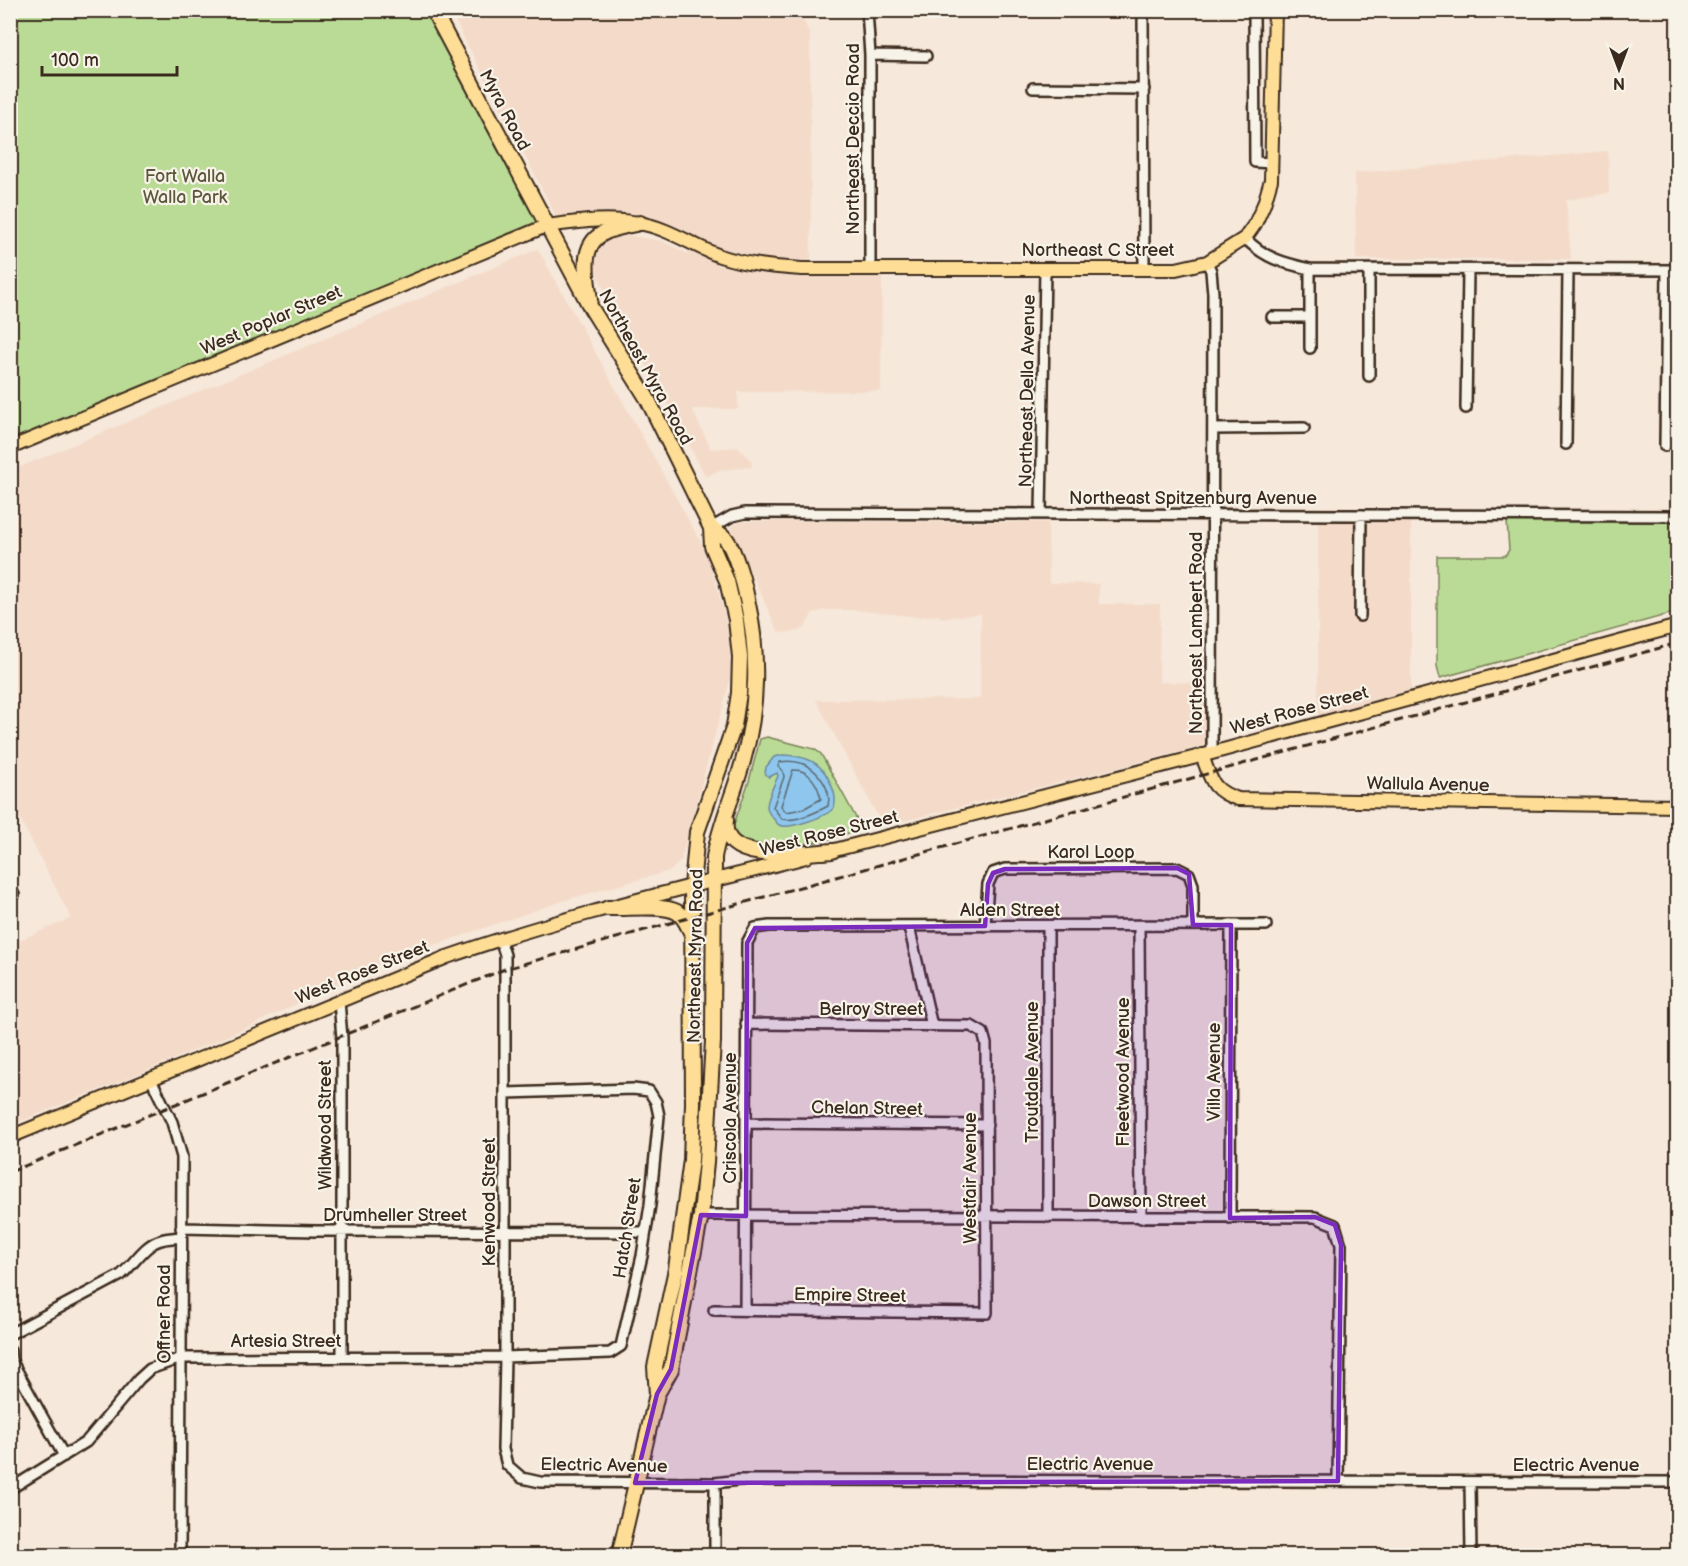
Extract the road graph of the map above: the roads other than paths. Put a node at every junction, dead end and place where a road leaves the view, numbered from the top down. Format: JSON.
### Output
{"nodes":[{"id":1,"x":433,"y":10,"type":"edge"},
{"id":2,"x":867,"y":10,"type":"edge"},
{"id":3,"x":1143,"y":10,"type":"edge"},
{"id":4,"x":1254,"y":10,"type":"edge"},
{"id":5,"x":1275,"y":10,"type":"edge"},
{"id":6,"x":870,"y":55,"type":"junction"},
{"id":7,"x":926,"y":56,"type":"dead end"},
{"id":8,"x":1033,"y":88,"type":"dead end"},
{"id":9,"x":1144,"y":89,"type":"junction"},
{"id":10,"x":1272,"y":163,"type":"junction"},
{"id":11,"x":640,"y":223,"type":"junction"},
{"id":12,"x":546,"y":225,"type":"junction"},
{"id":13,"x":1245,"y":238,"type":"junction"},
{"id":14,"x":1207,"y":262,"type":"junction"},
{"id":15,"x":870,"y":268,"type":"junction"},
{"id":16,"x":1045,"y":268,"type":"junction"},
{"id":17,"x":1144,"y":268,"type":"junction"},
{"id":18,"x":1310,"y":269,"type":"junction"},
{"id":19,"x":1369,"y":270,"type":"junction"},
{"id":20,"x":1468,"y":270,"type":"junction"},
{"id":21,"x":1568,"y":270,"type":"junction"},
{"id":22,"x":1672,"y":270,"type":"edge"},
{"id":23,"x":591,"y":308,"type":"junction"},
{"id":24,"x":1272,"y":317,"type":"dead end"},
{"id":25,"x":1310,"y":317,"type":"junction"},
{"id":26,"x":1310,"y":348,"type":"dead end"},
{"id":27,"x":1369,"y":376,"type":"dead end"},
{"id":28,"x":1466,"y":408,"type":"dead end"},
{"id":29,"x":1305,"y":428,"type":"dead end"},
{"id":30,"x":1213,"y":429,"type":"junction"},
{"id":31,"x":1566,"y":444,"type":"dead end"},
{"id":32,"x":1665,"y":446,"type":"dead end"},
{"id":33,"x":10,"y":448,"type":"edge"},
{"id":34,"x":1214,"y":513,"type":"junction"},
{"id":35,"x":1041,"y":514,"type":"junction"},
{"id":36,"x":1361,"y":515,"type":"junction"},
{"id":37,"x":1677,"y":516,"type":"edge"},
{"id":38,"x":711,"y":528,"type":"junction"},
{"id":39,"x":1360,"y":616,"type":"dead end"},
{"id":40,"x":1677,"y":627,"type":"edge"},
{"id":41,"x":1207,"y":754,"type":"junction"},
{"id":42,"x":728,"y":804,"type":"junction"},
{"id":43,"x":1677,"y":806,"type":"edge"},
{"id":44,"x":831,"y":851,"type":"junction"},
{"id":45,"x":713,"y":881,"type":"junction"},
{"id":46,"x":692,"y":886,"type":"junction"},
{"id":47,"x":608,"y":908,"type":"junction"},
{"id":48,"x":985,"y":926,"type":"junction"},
{"id":49,"x":1048,"y":926,"type":"junction"},
{"id":50,"x":1139,"y":926,"type":"junction"},
{"id":51,"x":1192,"y":926,"type":"junction"},
{"id":52,"x":1231,"y":926,"type":"junction"},
{"id":53,"x":1266,"y":926,"type":"dead end"},
{"id":54,"x":909,"y":927,"type":"junction"},
{"id":55,"x":755,"y":928,"type":"joint"},
{"id":56,"x":692,"y":935,"type":"junction"},
{"id":57,"x":500,"y":939,"type":"junction"},
{"id":58,"x":339,"y":1001,"type":"junction"},
{"id":59,"x":746,"y":1024,"type":"junction"},
{"id":60,"x":932,"y":1026,"type":"junction"},
{"id":61,"x":987,"y":1044,"type":"joint"},
{"id":62,"x":151,"y":1079,"type":"junction"},
{"id":63,"x":506,"y":1093,"type":"junction"},
{"id":64,"x":746,"y":1123,"type":"junction"},
{"id":65,"x":987,"y":1125,"type":"junction"},
{"id":66,"x":10,"y":1137,"type":"edge"},
{"id":67,"x":700,"y":1215,"type":"junction"},
{"id":68,"x":746,"y":1216,"type":"junction"},
{"id":69,"x":987,"y":1217,"type":"junction"},
{"id":70,"x":1048,"y":1217,"type":"junction"},
{"id":71,"x":1140,"y":1218,"type":"junction"},
{"id":72,"x":1230,"y":1218,"type":"junction"},
{"id":73,"x":342,"y":1231,"type":"junction"},
{"id":74,"x":506,"y":1232,"type":"junction"},
{"id":75,"x":645,"y":1232,"type":"junction"},
{"id":76,"x":181,"y":1233,"type":"junction"},
{"id":77,"x":714,"y":1310,"type":"dead end"},
{"id":78,"x":745,"y":1310,"type":"junction"},
{"id":79,"x":987,"y":1313,"type":"joint"},
{"id":80,"x":10,"y":1334,"type":"edge"},
{"id":81,"x":10,"y":1351,"type":"edge"},
{"id":82,"x":610,"y":1353,"type":"joint"},
{"id":83,"x":342,"y":1357,"type":"junction"},
{"id":84,"x":505,"y":1357,"type":"junction"},
{"id":85,"x":181,"y":1358,"type":"junction"},
{"id":86,"x":657,"y":1394,"type":"junction"},
{"id":87,"x":64,"y":1456,"type":"junction"},
{"id":88,"x":507,"y":1465,"type":"joint"},
{"id":89,"x":1338,"y":1481,"type":"junction"},
{"id":90,"x":1470,"y":1482,"type":"junction"},
{"id":91,"x":1677,"y":1482,"type":"edge"},
{"id":92,"x":635,"y":1483,"type":"junction"},
{"id":93,"x":715,"y":1483,"type":"junction"},
{"id":94,"x":10,"y":1489,"type":"edge"},
{"id":95,"x":180,"y":1556,"type":"edge"},
{"id":96,"x":619,"y":1556,"type":"edge"},
{"id":97,"x":715,"y":1556,"type":"edge"},
{"id":98,"x":1471,"y":1556,"type":"edge"}],
"edges":[{"from":1,"to":12,"type":"highway","name":"Myra Road"},
{"from":2,"to":6,"type":"street","name":"Northeast Deccio Road"},
{"from":3,"to":9,"type":"street"},
{"from":4,"to":10,"type":"street"},
{"from":5,"to":10,"type":"main road"},
{"from":6,"to":7,"type":"street"},
{"from":6,"to":15,"type":"street","name":"Northeast Deccio Road"},
{"from":8,"to":9,"type":"street"},
{"from":9,"to":17,"type":"street"},
{"from":10,"to":13,"type":"main road"},
{"from":11,"to":12,"type":"main road","name":"Northeast C Street"},
{"from":11,"to":15,"type":"main road","name":"Northeast C Street"},
{"from":11,"to":23,"type":"highway"},
{"from":12,"to":23,"type":"highway","name":"Northeast Myra Road"},
{"from":12,"to":33,"type":"main road","name":"West Poplar Street"},
{"from":13,"to":14,"type":"main road","name":"Northeast C Street"},
{"from":13,"to":18,"type":"street"},
{"from":14,"to":17,"type":"main road","name":"Northeast C Street"},
{"from":14,"to":30,"type":"street","name":"Northeast Lambert Road"},
{"from":15,"to":16,"type":"main road","name":"Northeast C Street"},
{"from":16,"to":17,"type":"main road","name":"Northeast C Street"},
{"from":16,"to":35,"type":"street","name":"Northeast Della Avenue"},
{"from":18,"to":19,"type":"street"},
{"from":18,"to":25,"type":"street"},
{"from":19,"to":20,"type":"street"},
{"from":19,"to":27,"type":"street"},
{"from":20,"to":21,"type":"street"},
{"from":20,"to":28,"type":"street"},
{"from":21,"to":22,"type":"street"},
{"from":21,"to":31,"type":"street"},
{"from":22,"to":32,"type":"street"},
{"from":23,"to":38,"type":"highway","name":"Northeast Myra Road"},
{"from":24,"to":25,"type":"street"},
{"from":25,"to":26,"type":"street"},
{"from":29,"to":30,"type":"street"},
{"from":30,"to":34,"type":"street","name":"Northeast Lambert Road"},
{"from":34,"to":35,"type":"street","name":"Northeast Spitzenburg Avenue"},
{"from":34,"to":36,"type":"street","name":"Northeast Spitzenburg Avenue"},
{"from":34,"to":41,"type":"street","name":"Northeast Lambert Road"},
{"from":35,"to":38,"type":"street","name":"Northeast Spitzenburg Avenue"},
{"from":36,"to":37,"type":"street","name":"Northeast Spitzenburg Avenue"},
{"from":36,"to":39,"type":"street"},
{"from":38,"to":42,"type":"highway","name":"Northeast Myra Road"},
{"from":38,"to":46,"type":"highway","name":"Northeast Myra Road"},
{"from":40,"to":41,"type":"main road","name":"West Rose Street"},
{"from":41,"to":43,"type":"main road","name":"Wallula Avenue"},
{"from":41,"to":44,"type":"main road","name":"West Rose Street"},
{"from":42,"to":44,"type":"highway"},
{"from":42,"to":45,"type":"highway","name":"Northeast Myra Road"},
{"from":44,"to":45,"type":"main road","name":"West Rose Street"},
{"from":45,"to":46,"type":"main road","name":"West Rose Street"},
{"from":45,"to":67,"type":"highway","name":"Northeast Myra Road"},
{"from":46,"to":47,"type":"main road","name":"West Rose Street"},
{"from":46,"to":56,"type":"highway","name":"Northeast Myra Road"},
{"from":47,"to":56,"type":"highway"},
{"from":47,"to":57,"type":"main road","name":"West Rose Street"},
{"from":48,"to":49,"type":"street","name":"Alden Street"},
{"from":48,"to":51,"type":"street","name":"Karol Loop"},
{"from":48,"to":54,"type":"street","name":"Alden Street"},
{"from":49,"to":50,"type":"street","name":"Alden Street"},
{"from":49,"to":70,"type":"street","name":"Troutdale Avenue"},
{"from":50,"to":51,"type":"street","name":"Alden Street"},
{"from":50,"to":71,"type":"street","name":"Fleetwood Avenue"},
{"from":51,"to":52,"type":"street","name":"Alden Street"},
{"from":52,"to":53,"type":"street","name":"Alden Street"},
{"from":52,"to":72,"type":"street","name":"Villa Avenue"},
{"from":54,"to":55,"type":"street","name":"Alden Street"},
{"from":54,"to":60,"type":"street"},
{"from":55,"to":59,"type":"street","name":"Criscola Avenue"},
{"from":56,"to":86,"type":"highway","name":"Northeast Myra Road"},
{"from":57,"to":58,"type":"main road","name":"West Rose Street"},
{"from":57,"to":63,"type":"street","name":"Kenwood Street"},
{"from":58,"to":62,"type":"main road","name":"West Rose Street"},
{"from":58,"to":73,"type":"street","name":"Wildwood Street"},
{"from":59,"to":60,"type":"street","name":"Belroy Street"},
{"from":59,"to":64,"type":"street","name":"Criscola Avenue"},
{"from":60,"to":61,"type":"street","name":"Belroy Street"},
{"from":61,"to":65,"type":"street","name":"Westfair Avenue"},
{"from":62,"to":66,"type":"main road","name":"West Rose Street"},
{"from":62,"to":76,"type":"street","name":"Offner Road"},
{"from":63,"to":74,"type":"street","name":"Kenwood Street"},
{"from":63,"to":75,"type":"street","name":"Hatch Street"},
{"from":64,"to":65,"type":"street","name":"Chelan Street"},
{"from":64,"to":68,"type":"street","name":"Criscola Avenue"},
{"from":65,"to":69,"type":"street","name":"Westfair Avenue"},
{"from":67,"to":68,"type":"street","name":"Dawson Street"},
{"from":67,"to":86,"type":"highway","name":"Northeast Myra Road"},
{"from":68,"to":69,"type":"street","name":"Dawson Street"},
{"from":68,"to":78,"type":"street","name":"Criscola Avenue"},
{"from":69,"to":70,"type":"street","name":"Dawson Street"},
{"from":69,"to":79,"type":"street","name":"Westfair Avenue"},
{"from":70,"to":71,"type":"street","name":"Dawson Street"},
{"from":71,"to":72,"type":"street","name":"Dawson Street"},
{"from":72,"to":89,"type":"street","name":"Dawson Street"},
{"from":73,"to":74,"type":"street","name":"Drumheller Street"},
{"from":73,"to":76,"type":"street","name":"Drumheller Street"},
{"from":73,"to":83,"type":"street","name":"Wildwood Street"},
{"from":74,"to":75,"type":"street","name":"Drumheller Street"},
{"from":74,"to":84,"type":"street","name":"Kenwood Street"},
{"from":75,"to":82,"type":"street","name":"Hatch Street"},
{"from":76,"to":80,"type":"street","name":"Drumheller Street"},
{"from":76,"to":85,"type":"street","name":"Offner Road"},
{"from":77,"to":78,"type":"street","name":"Empire Street"},
{"from":78,"to":79,"type":"street","name":"Empire Street"},
{"from":81,"to":87,"type":"street"},
{"from":82,"to":84,"type":"street","name":"Artesia Street"},
{"from":83,"to":84,"type":"street","name":"Artesia Street"},
{"from":83,"to":85,"type":"street","name":"Artesia Street"},
{"from":84,"to":88,"type":"street","name":"Kenwood Street"},
{"from":85,"to":87,"type":"street","name":"Artesia Street"},
{"from":85,"to":95,"type":"street","name":"Offner Road"},
{"from":86,"to":92,"type":"highway","name":"Northeast Myra Road"},
{"from":87,"to":94,"type":"street","name":"Artesia Street"},
{"from":88,"to":92,"type":"street","name":"Electric Avenue"},
{"from":89,"to":90,"type":"street","name":"Electric Avenue"},
{"from":89,"to":93,"type":"street","name":"Electric Avenue"},
{"from":90,"to":91,"type":"street","name":"Electric Avenue"},
{"from":90,"to":98,"type":"street"},
{"from":92,"to":93,"type":"street","name":"Electric Avenue"},
{"from":92,"to":96,"type":"highway","name":"Northeast Myra Road"},
{"from":93,"to":97,"type":"street"}]}
